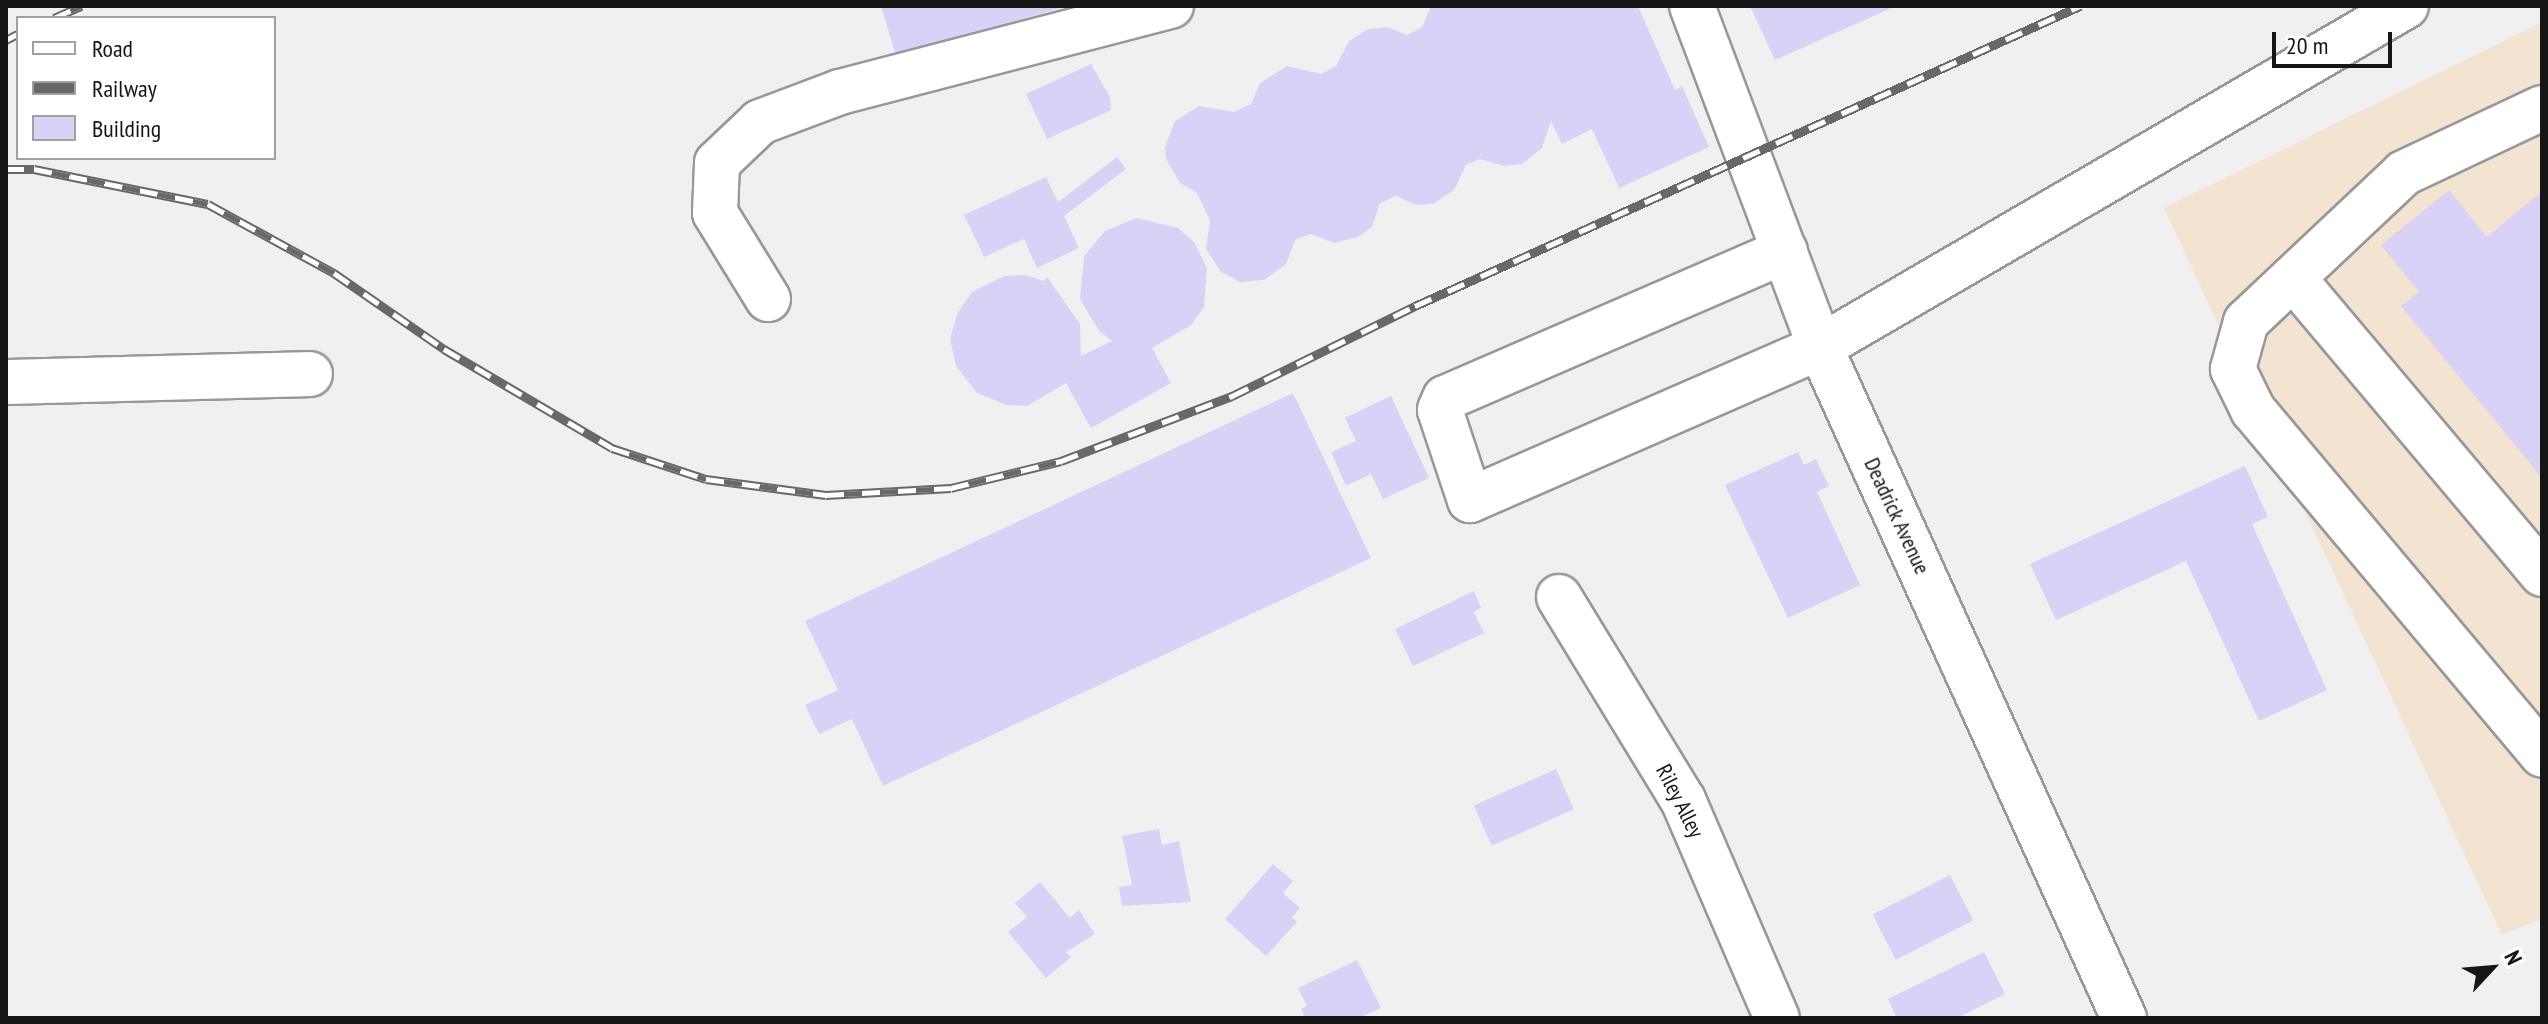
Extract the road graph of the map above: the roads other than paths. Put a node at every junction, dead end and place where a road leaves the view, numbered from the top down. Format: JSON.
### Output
{"nodes":[{"id":1,"x":1171,"y":6,"type":"edge"},
{"id":2,"x":1692,"y":6,"type":"edge"},
{"id":3,"x":2406,"y":6,"type":"edge"},
{"id":4,"x":2542,"y":108,"type":"edge"},
{"id":5,"x":1785,"y":251,"type":"junction"},
{"id":6,"x":2293,"y":278,"type":"junction"},
{"id":7,"x":768,"y":299,"type":"dead end"},
{"id":8,"x":1820,"y":347,"type":"junction"},
{"id":9,"x":310,"y":374,"type":"dead end"},
{"id":10,"x":6,"y":382,"type":"edge"},
{"id":11,"x":2542,"y":574,"type":"edge"},
{"id":12,"x":1559,"y":597,"type":"dead end"},
{"id":13,"x":2542,"y":755,"type":"edge"},
{"id":14,"x":1777,"y":1018,"type":"edge"},
{"id":15,"x":2124,"y":1018,"type":"edge"}],
"edges":[{"from":1,"to":7,"type":"street"},
{"from":2,"to":5,"type":"street","name":"Deadrick Avenue"},
{"from":3,"to":8,"type":"street"},
{"from":4,"to":6,"type":"street"},
{"from":5,"to":8,"type":"street","name":"Deadrick Avenue"},
{"from":5,"to":8,"type":"street"},
{"from":6,"to":11,"type":"street"},
{"from":6,"to":13,"type":"street"},
{"from":8,"to":15,"type":"street","name":"Deadrick Avenue"},
{"from":9,"to":10,"type":"street"},
{"from":12,"to":14,"type":"street","name":"Riley Alley"}]}
